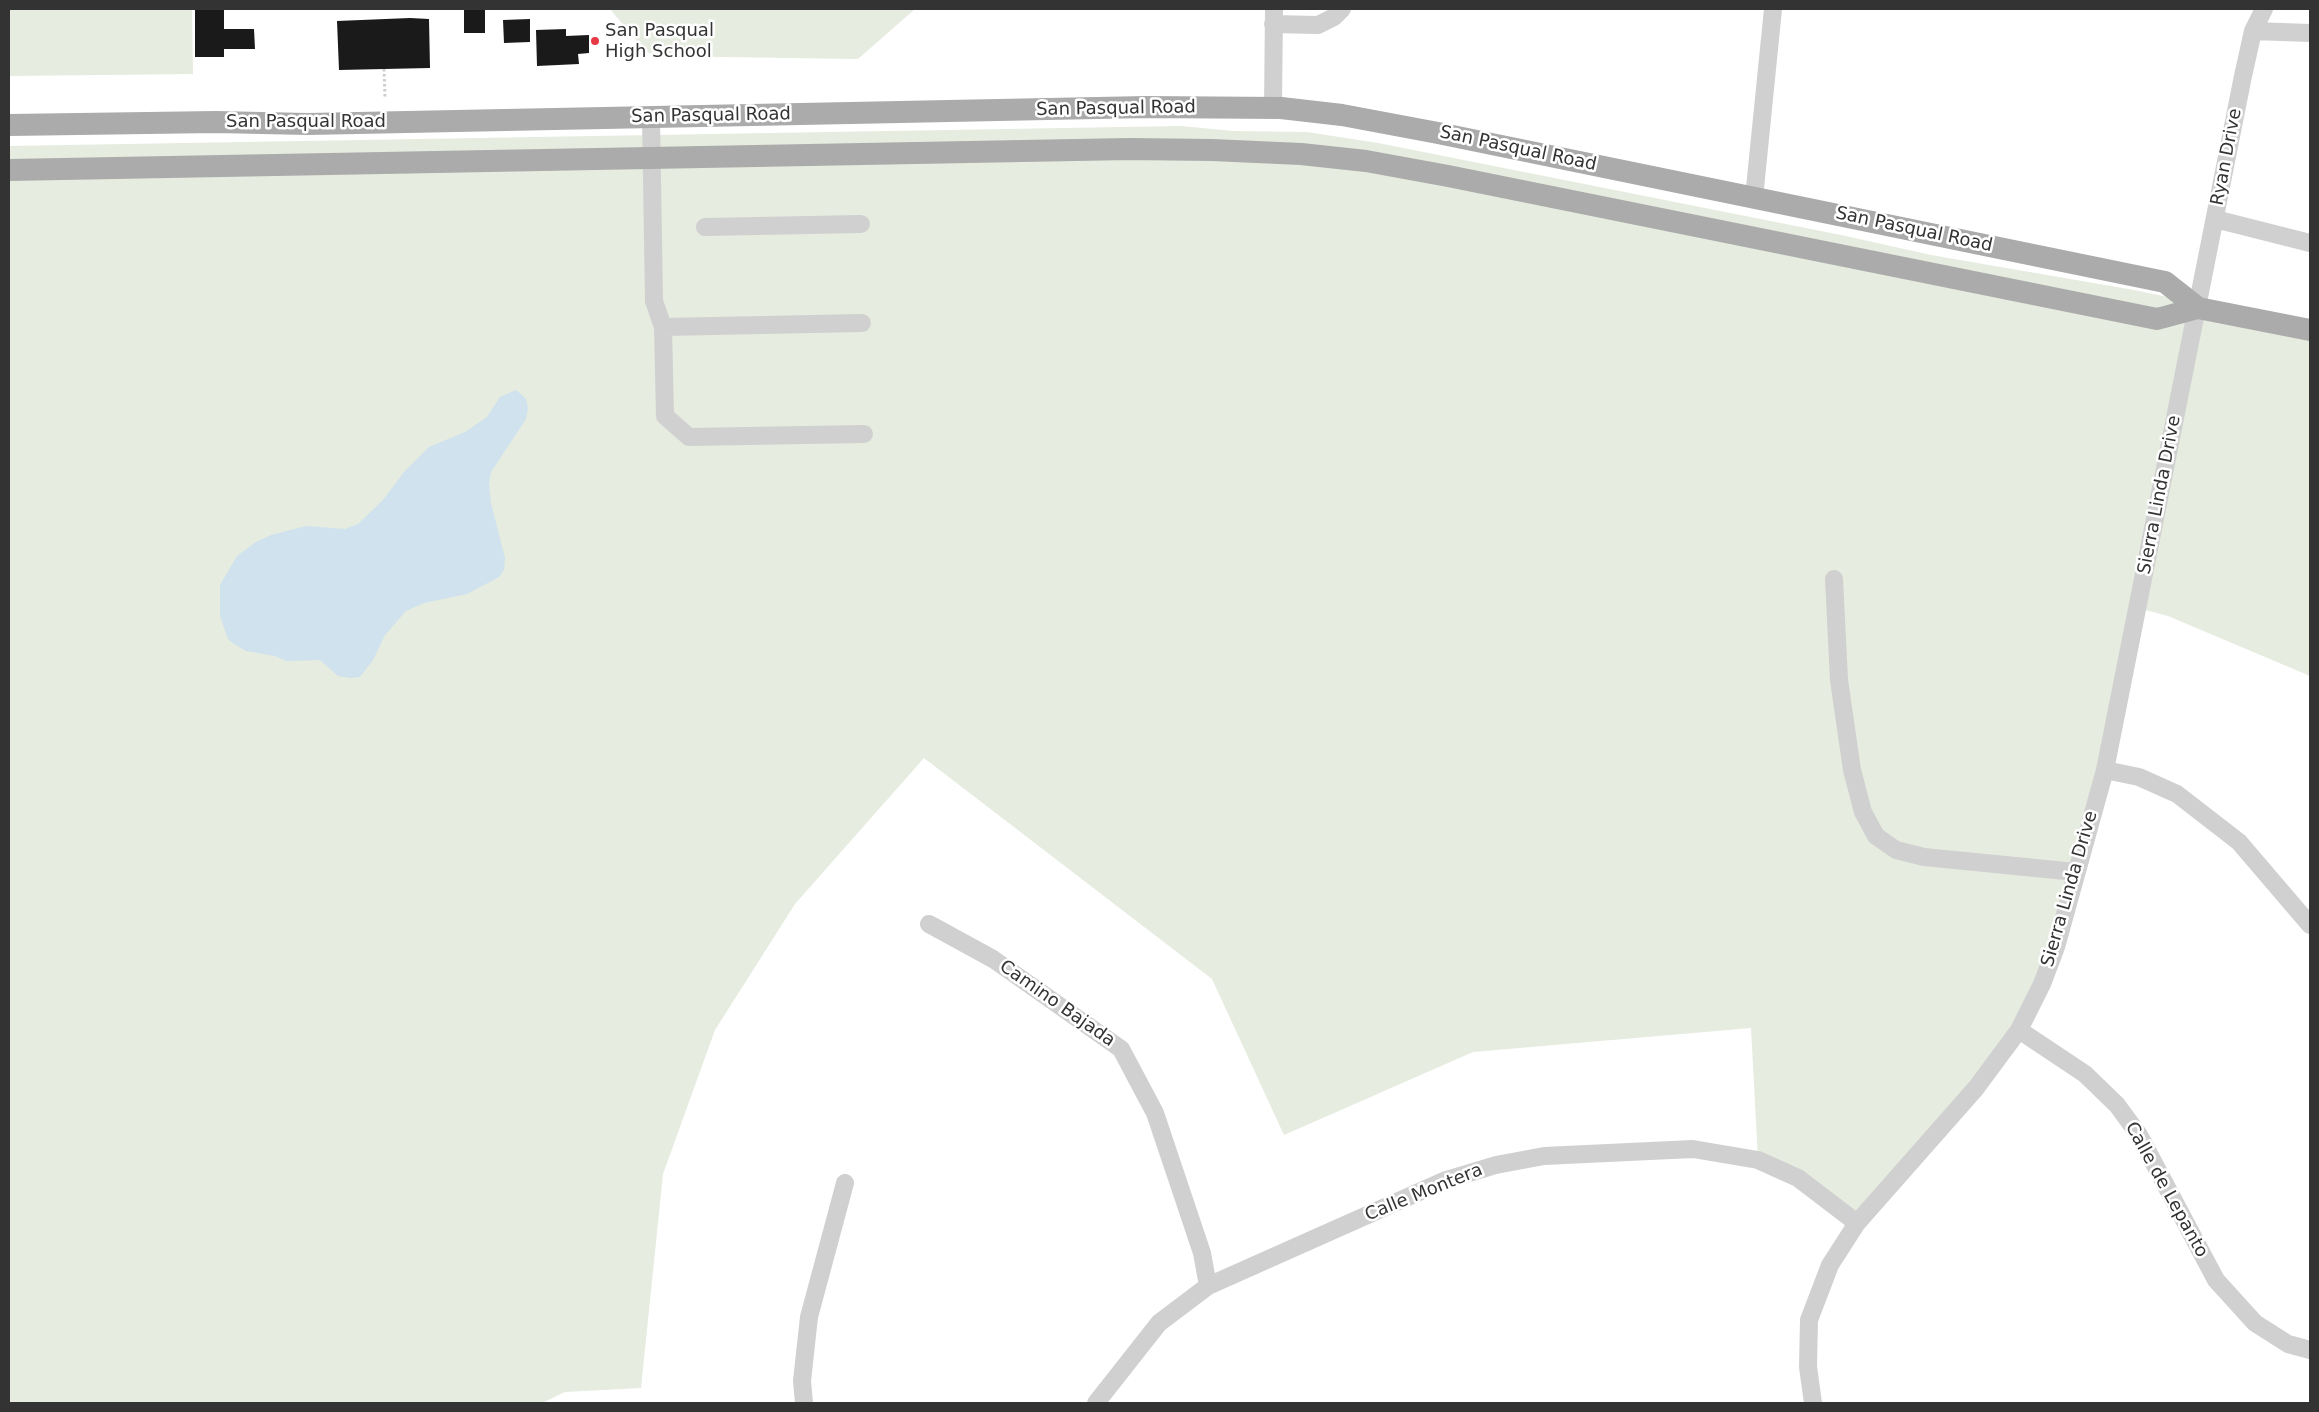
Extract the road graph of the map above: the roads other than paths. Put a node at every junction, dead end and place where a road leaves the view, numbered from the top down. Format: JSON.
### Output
{"nodes":[{"id":1,"x":1342,"y":9,"type":"edge"},
{"id":2,"x":1773,"y":9,"type":"edge"},
{"id":3,"x":2264,"y":9,"type":"edge"},
{"id":4,"x":1273,"y":16,"type":"edge"},
{"id":5,"x":2253,"y":31,"type":"junction"},
{"id":6,"x":2310,"y":33,"type":"edge"},
{"id":7,"x":1273,"y":108,"type":"junction"},
{"id":8,"x":650,"y":117,"type":"junction"},
{"id":9,"x":9,"y":125,"type":"edge"},
{"id":10,"x":651,"y":158,"type":"junction"},
{"id":11,"x":9,"y":170,"type":"edge"},
{"id":12,"x":1754,"y":198,"type":"junction"},
{"id":13,"x":2215,"y":219,"type":"junction"},
{"id":14,"x":861,"y":224,"type":"dead end"},
{"id":15,"x":705,"y":227,"type":"dead end"},
{"id":16,"x":2310,"y":243,"type":"edge"},
{"id":17,"x":2198,"y":308,"type":"junction"},
{"id":18,"x":862,"y":323,"type":"dead end"},
{"id":19,"x":663,"y":327,"type":"junction"},
{"id":20,"x":2310,"y":330,"type":"edge"},
{"id":21,"x":864,"y":434,"type":"dead end"},
{"id":22,"x":1834,"y":579,"type":"dead end"},
{"id":23,"x":2105,"y":770,"type":"junction"},
{"id":24,"x":2076,"y":872,"type":"junction"},
{"id":25,"x":929,"y":924,"type":"dead end"},
{"id":26,"x":2310,"y":925,"type":"edge"},
{"id":27,"x":2019,"y":1030,"type":"junction"},
{"id":28,"x":845,"y":1183,"type":"dead end"},
{"id":29,"x":1857,"y":1223,"type":"junction"},
{"id":30,"x":1208,"y":1286,"type":"junction"},
{"id":31,"x":2310,"y":1350,"type":"edge"},
{"id":32,"x":804,"y":1403,"type":"edge"},
{"id":33,"x":1096,"y":1403,"type":"edge"},
{"id":34,"x":1813,"y":1403,"type":"edge"}],
"edges":[{"from":1,"to":4,"type":"street"},
{"from":2,"to":12,"type":"street"},
{"from":3,"to":5,"type":"street","name":"Ryan Drive"},
{"from":4,"to":7,"type":"street"},
{"from":5,"to":6,"type":"street"},
{"from":5,"to":13,"type":"street","name":"Ryan Drive"},
{"from":7,"to":8,"type":"main road","name":"San Pasqual Road"},
{"from":7,"to":12,"type":"main road","name":"San Pasqual Road"},
{"from":8,"to":9,"type":"main road","name":"San Pasqual Road"},
{"from":8,"to":10,"type":"street"},
{"from":10,"to":11,"type":"main road","name":"San Pasqual Road"},
{"from":10,"to":17,"type":"main road","name":"San Pasqual Road"},
{"from":10,"to":19,"type":"street"},
{"from":12,"to":17,"type":"main road","name":"San Pasqual Road"},
{"from":13,"to":16,"type":"street"},
{"from":13,"to":17,"type":"street","name":"Ryan Drive"},
{"from":14,"to":15,"type":"street"},
{"from":17,"to":20,"type":"main road","name":"San Pasqual Road"},
{"from":17,"to":23,"type":"street","name":"Sierra Linda Drive"},
{"from":18,"to":19,"type":"street"},
{"from":19,"to":21,"type":"street"},
{"from":22,"to":24,"type":"street"},
{"from":23,"to":24,"type":"street","name":"Sierra Linda Drive"},
{"from":23,"to":26,"type":"street"},
{"from":24,"to":27,"type":"street","name":"Sierra Linda Drive"},
{"from":25,"to":30,"type":"street","name":"Camino Bajada"},
{"from":27,"to":29,"type":"street","name":"Sierra Linda Drive"},
{"from":27,"to":31,"type":"street","name":"Calle de Lepanto"},
{"from":28,"to":32,"type":"street"},
{"from":29,"to":30,"type":"street","name":"Calle Montera"},
{"from":29,"to":34,"type":"street","name":"Sierra Linda Drive"},
{"from":30,"to":33,"type":"street","name":"Calle Montera"}]}
